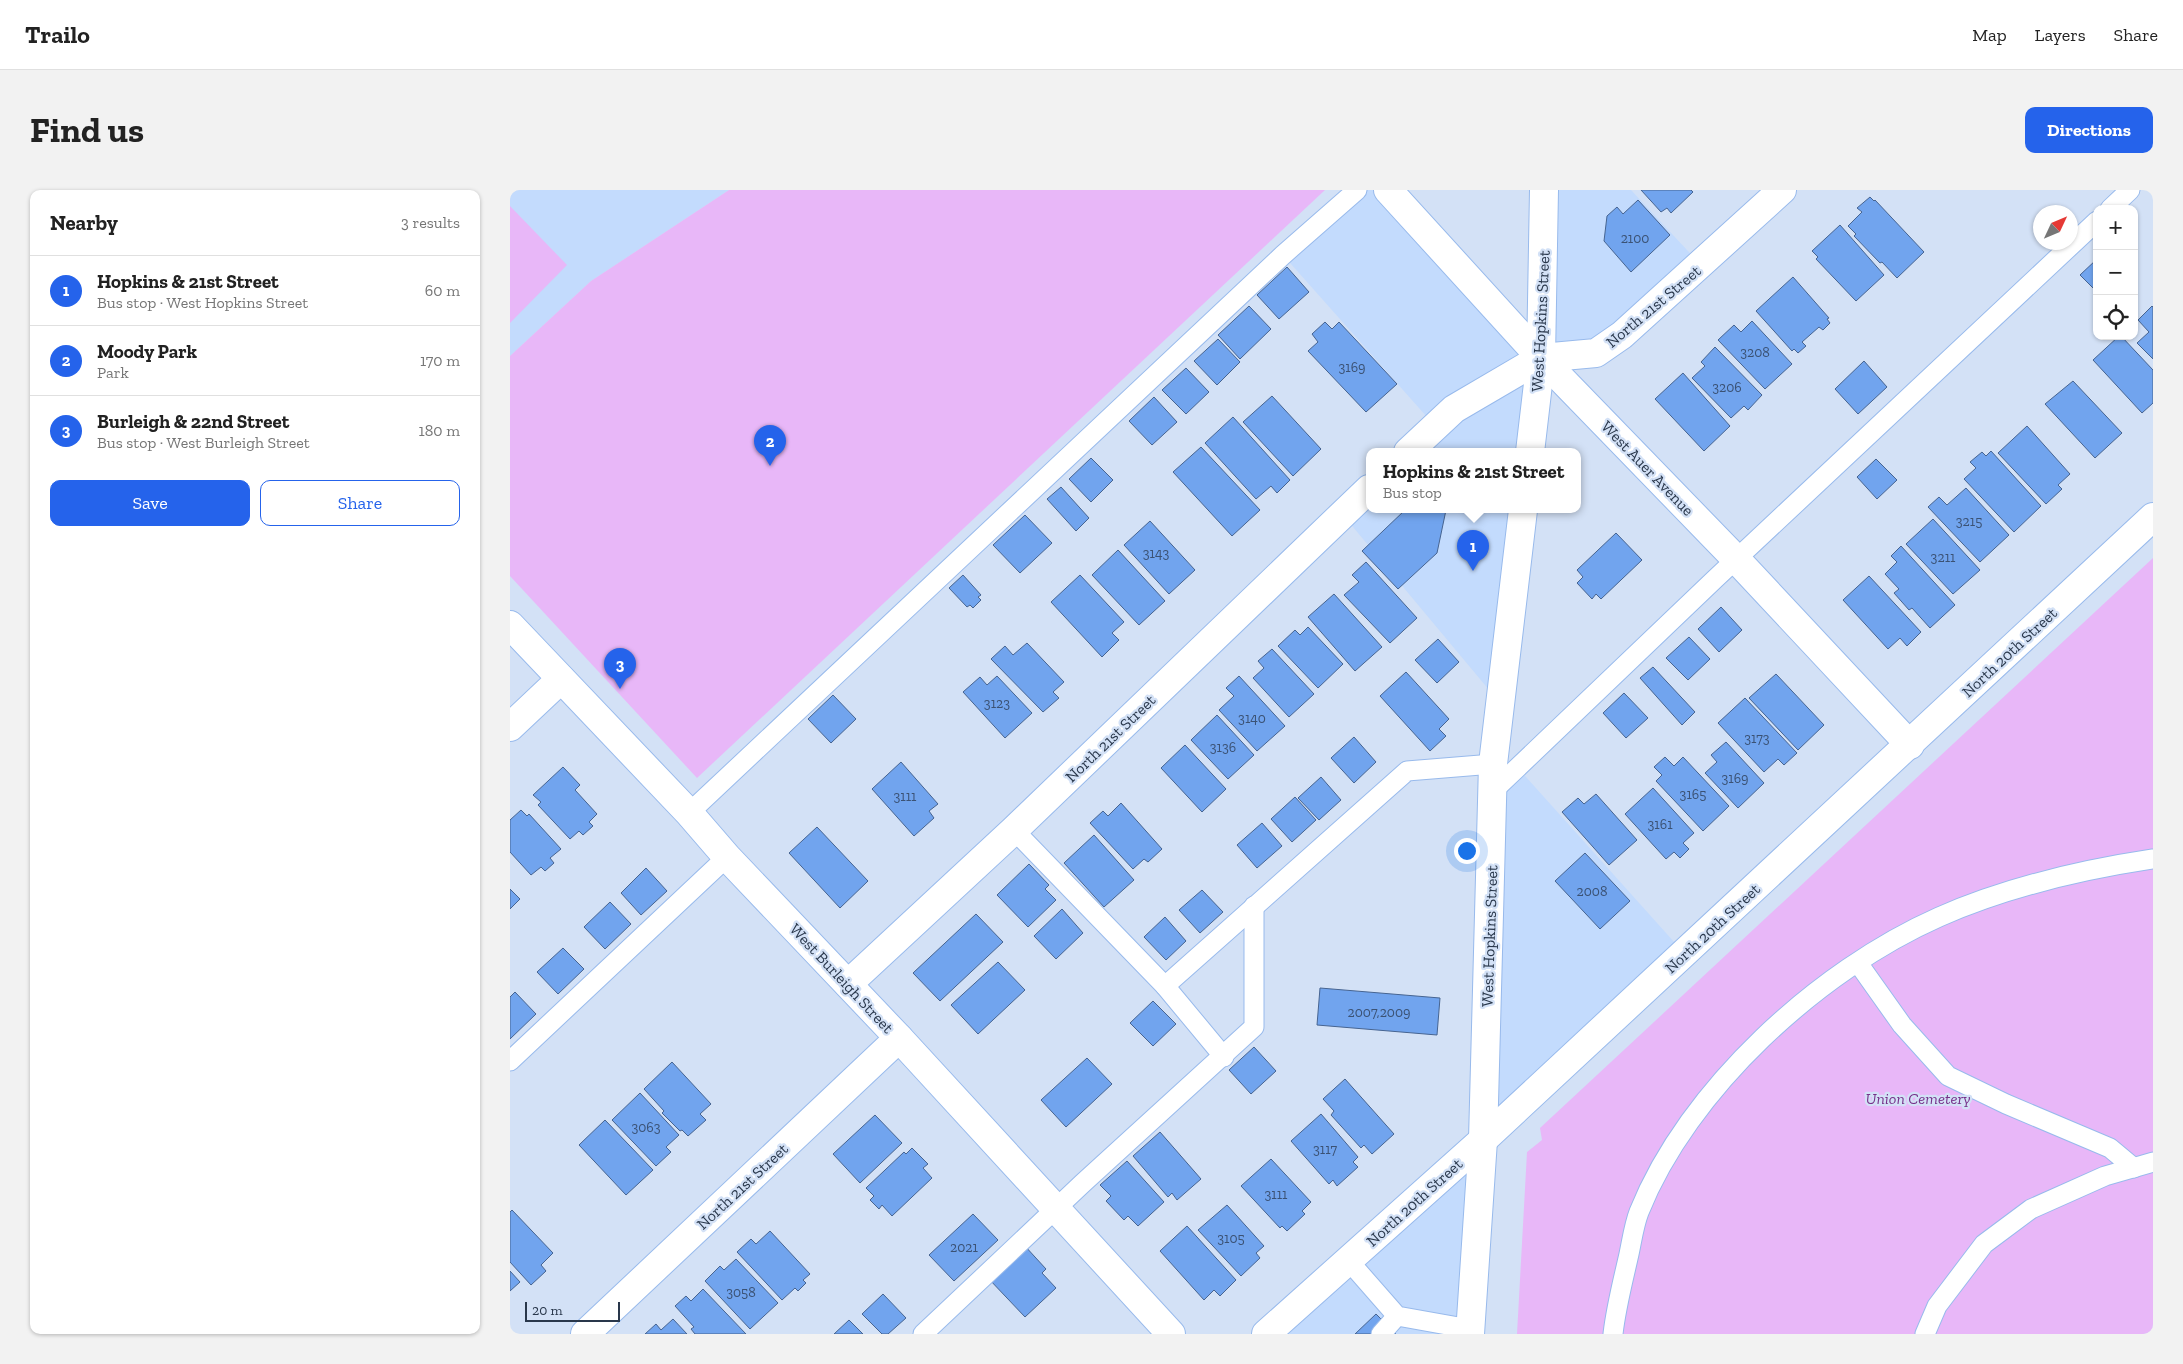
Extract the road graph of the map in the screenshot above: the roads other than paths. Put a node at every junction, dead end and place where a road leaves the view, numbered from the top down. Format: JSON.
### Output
{"nodes":[{"id":1,"x":1357,"y":190,"type":"edge"},
{"id":2,"x":1388,"y":190,"type":"edge"},
{"id":3,"x":1544,"y":190,"type":"edge"},
{"id":4,"x":1782,"y":190,"type":"edge"},
{"id":5,"x":2130,"y":190,"type":"edge"},
{"id":6,"x":2114,"y":205,"type":"edge"},
{"id":7,"x":2093,"y":225,"type":"edge"},
{"id":8,"x":1541,"y":358,"type":"junction"},
{"id":9,"x":1412,"y":448,"type":"edge"},
{"id":10,"x":1530,"y":448,"type":"edge"},
{"id":11,"x":1366,"y":493,"type":"edge"},
{"id":12,"x":1523,"y":513,"type":"edge"},
{"id":13,"x":2153,"y":517,"type":"edge"},
{"id":14,"x":1736,"y":559,"type":"junction"},
{"id":15,"x":510,"y":625,"type":"edge"},
{"id":16,"x":561,"y":679,"type":"junction"},
{"id":17,"x":510,"y":727,"type":"edge"},
{"id":18,"x":1910,"y":745,"type":"junction"},
{"id":19,"x":1494,"y":764,"type":"junction"},
{"id":20,"x":1492,"y":792,"type":"junction"},
{"id":21,"x":689,"y":812,"type":"junction"},
{"id":22,"x":1014,"y":830,"type":"junction"},
{"id":23,"x":727,"y":857,"type":"junction"},
{"id":24,"x":2153,"y":858,"type":"edge"},
{"id":25,"x":1254,"y":906,"type":"junction"},
{"id":26,"x":1858,"y":963,"type":"junction"},
{"id":27,"x":848,"y":984,"type":"junction"},
{"id":28,"x":1164,"y":986,"type":"junction"},
{"id":29,"x":898,"y":1038,"type":"junction"},
{"id":30,"x":1224,"y":1057,"type":"junction"},
{"id":31,"x":510,"y":1061,"type":"edge"},
{"id":32,"x":1483,"y":1140,"type":"junction"},
{"id":33,"x":2153,"y":1162,"type":"edge"},
{"id":34,"x":2134,"y":1168,"type":"junction"},
{"id":35,"x":1056,"y":1209,"type":"junction"},
{"id":36,"x":1348,"y":1260,"type":"junction"},
{"id":37,"x":1397,"y":1316,"type":"junction"},
{"id":38,"x":1278,"y":1330,"type":"edge"},
{"id":39,"x":1470,"y":1332,"type":"edge"},
{"id":40,"x":585,"y":1334,"type":"edge"},
{"id":41,"x":923,"y":1334,"type":"edge"},
{"id":42,"x":1171,"y":1334,"type":"edge"},
{"id":43,"x":1381,"y":1334,"type":"edge"},
{"id":44,"x":1613,"y":1334,"type":"edge"},
{"id":45,"x":1925,"y":1334,"type":"edge"}],
"edges":[{"from":1,"to":21,"type":"lane"},
{"from":2,"to":8,"type":"main road","name":"West Auer Avenue"},
{"from":3,"to":8,"type":"main road","name":"West Hopkins Street"},
{"from":4,"to":8,"type":"main road","name":"North 21st Street"},
{"from":5,"to":6,"type":"lane"},
{"from":7,"to":14,"type":"lane"},
{"from":8,"to":9,"type":"main road","name":"North 21st Street"},
{"from":8,"to":10,"type":"main road","name":"West Hopkins Street"},
{"from":8,"to":14,"type":"main road","name":"West Auer Avenue"},
{"from":11,"to":22,"type":"main road","name":"North 21st Street"},
{"from":12,"to":19,"type":"main road","name":"West Hopkins Street"},
{"from":13,"to":18,"type":"main road","name":"North 20th Street"},
{"from":14,"to":18,"type":"main road","name":"West Auer Avenue"},
{"from":14,"to":20,"type":"lane"},
{"from":15,"to":16,"type":"main road","name":"West Burleigh Street"},
{"from":16,"to":17,"type":"main road"},
{"from":16,"to":21,"type":"main road","name":"West Burleigh Street"},
{"from":18,"to":32,"type":"main road","name":"North 20th Street"},
{"from":19,"to":20,"type":"main road","name":"West Hopkins Street"},
{"from":19,"to":25,"type":"lane"},
{"from":20,"to":32,"type":"main road","name":"West Hopkins Street"},
{"from":21,"to":23,"type":"main road","name":"West Burleigh Street"},
{"from":22,"to":27,"type":"main road","name":"North 21st Street"},
{"from":22,"to":28,"type":"lane"},
{"from":23,"to":27,"type":"main road","name":"West Burleigh Street"},
{"from":23,"to":31,"type":"lane"},
{"from":24,"to":26,"type":"lane"},
{"from":25,"to":28,"type":"lane"},
{"from":25,"to":30,"type":"lane"},
{"from":26,"to":34,"type":"lane"},
{"from":26,"to":44,"type":"lane"},
{"from":27,"to":29,"type":"main road","name":"West Burleigh Street"},
{"from":28,"to":30,"type":"lane"},
{"from":29,"to":35,"type":"main road","name":"West Burleigh Street"},
{"from":29,"to":40,"type":"main road","name":"North 21st Street"},
{"from":30,"to":35,"type":"lane"},
{"from":32,"to":36,"type":"main road","name":"North 20th Street"},
{"from":32,"to":39,"type":"main road","name":"West Hopkins Street"},
{"from":33,"to":34,"type":"lane"},
{"from":34,"to":45,"type":"lane"},
{"from":35,"to":41,"type":"lane"},
{"from":35,"to":42,"type":"main road","name":"West Burleigh Street"},
{"from":36,"to":37,"type":"lane"},
{"from":36,"to":38,"type":"main road","name":"North 20th Street"},
{"from":37,"to":39,"type":"lane"},
{"from":37,"to":43,"type":"lane"}]}
